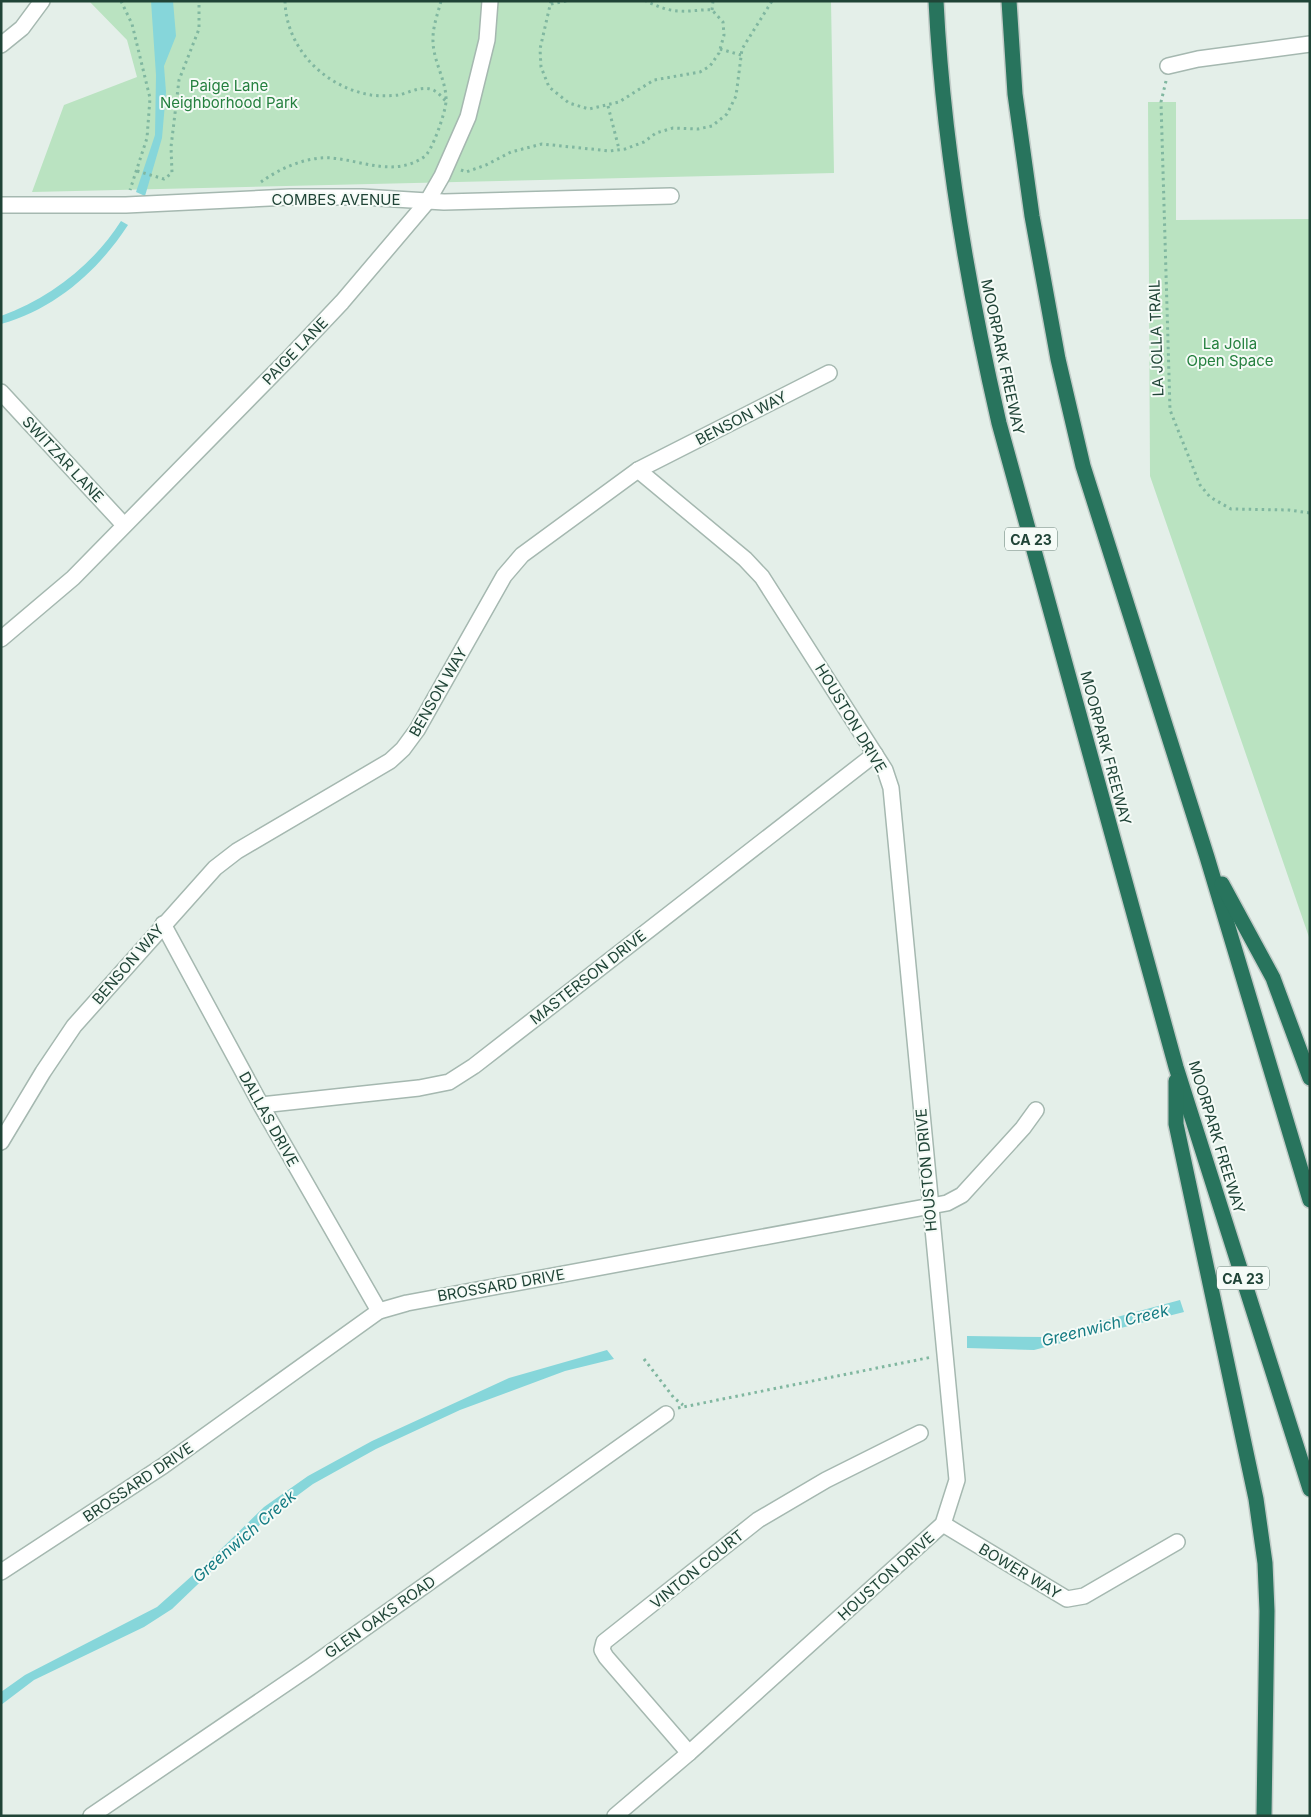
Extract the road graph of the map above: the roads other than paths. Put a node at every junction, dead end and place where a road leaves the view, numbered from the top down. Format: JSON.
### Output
{"nodes":[{"id":1,"x":42,"y":1,"type":"edge"},
{"id":2,"x":490,"y":1,"type":"edge"},
{"id":3,"x":936,"y":1,"type":"edge"},
{"id":4,"x":1009,"y":1,"type":"edge"},
{"id":5,"x":1310,"y":44,"type":"edge"},
{"id":6,"x":1,"y":45,"type":"edge"},
{"id":7,"x":1168,"y":66,"type":"road end"},
{"id":8,"x":671,"y":196,"type":"dead end"},
{"id":9,"x":427,"y":202,"type":"junction"},
{"id":10,"x":1,"y":205,"type":"edge"},
{"id":11,"x":829,"y":372,"type":"dead end"},
{"id":12,"x":1,"y":392,"type":"edge"},
{"id":13,"x":638,"y":470,"type":"junction"},
{"id":14,"x":124,"y":525,"type":"junction"},
{"id":15,"x":1,"y":639,"type":"edge"},
{"id":16,"x":875,"y":754,"type":"junction"},
{"id":17,"x":1207,"y":856,"type":"junction"},
{"id":18,"x":163,"y":924,"type":"junction"},
{"id":19,"x":1176,"y":1067,"type":"junction"},
{"id":20,"x":1310,"y":1078,"type":"edge"},
{"id":21,"x":261,"y":1105,"type":"junction"},
{"id":22,"x":1036,"y":1110,"type":"dead end"},
{"id":23,"x":1,"y":1142,"type":"edge"},
{"id":24,"x":1310,"y":1200,"type":"edge"},
{"id":25,"x":930,"y":1207,"type":"junction"},
{"id":26,"x":379,"y":1311,"type":"junction"},
{"id":27,"x":669,"y":1413,"type":"road end"},
{"id":28,"x":920,"y":1433,"type":"dead end"},
{"id":29,"x":1310,"y":1489,"type":"edge"},
{"id":30,"x":944,"y":1524,"type":"junction"},
{"id":31,"x":1177,"y":1542,"type":"dead end"},
{"id":32,"x":1,"y":1572,"type":"edge"},
{"id":33,"x":690,"y":1753,"type":"junction"},
{"id":34,"x":91,"y":1816,"type":"edge"},
{"id":35,"x":615,"y":1816,"type":"edge"},
{"id":36,"x":1264,"y":1816,"type":"edge"}],
"edges":[{"from":1,"to":6,"type":"street"},
{"from":2,"to":9,"type":"street","name":"PAIGE LANE"},
{"from":3,"to":19,"type":"highway","name":"MOORPARK FREEWAY","number":"CA 23"},
{"from":4,"to":17,"type":"highway"},
{"from":5,"to":7,"type":"street"},
{"from":8,"to":9,"type":"street","name":"COMBES AVENUE"},
{"from":9,"to":10,"type":"street","name":"COMBES AVENUE"},
{"from":9,"to":14,"type":"street","name":"PAIGE LANE"},
{"from":11,"to":13,"type":"street","name":"BENSON WAY"},
{"from":12,"to":14,"type":"street","name":"SWITZAR LANE"},
{"from":13,"to":16,"type":"street","name":"HOUSTON DRIVE"},
{"from":13,"to":18,"type":"street","name":"BENSON WAY"},
{"from":14,"to":15,"type":"street","name":"PAIGE LANE"},
{"from":16,"to":21,"type":"street","name":"MASTERSON DRIVE"},
{"from":16,"to":25,"type":"street","name":"HOUSTON DRIVE"},
{"from":17,"to":20,"type":"highway"},
{"from":17,"to":24,"type":"highway"},
{"from":18,"to":21,"type":"street","name":"DALLAS DRIVE"},
{"from":18,"to":23,"type":"street","name":"BENSON WAY"},
{"from":19,"to":29,"type":"highway","name":"MOORPARK FREEWAY","number":"CA 23"},
{"from":19,"to":36,"type":"highway"},
{"from":21,"to":26,"type":"street","name":"DALLAS DRIVE"},
{"from":22,"to":25,"type":"street","name":"BROSSARD DRIVE"},
{"from":25,"to":26,"type":"street","name":"BROSSARD DRIVE"},
{"from":25,"to":30,"type":"street","name":"HOUSTON DRIVE"},
{"from":26,"to":32,"type":"street","name":"BROSSARD DRIVE"},
{"from":27,"to":34,"type":"street","name":"GLEN OAKS ROAD"},
{"from":28,"to":33,"type":"street","name":"VINTON COURT"},
{"from":30,"to":31,"type":"street","name":"BOWER WAY"},
{"from":30,"to":33,"type":"street","name":"HOUSTON DRIVE"},
{"from":33,"to":35,"type":"street","name":"HOUSTON DRIVE"}]}
